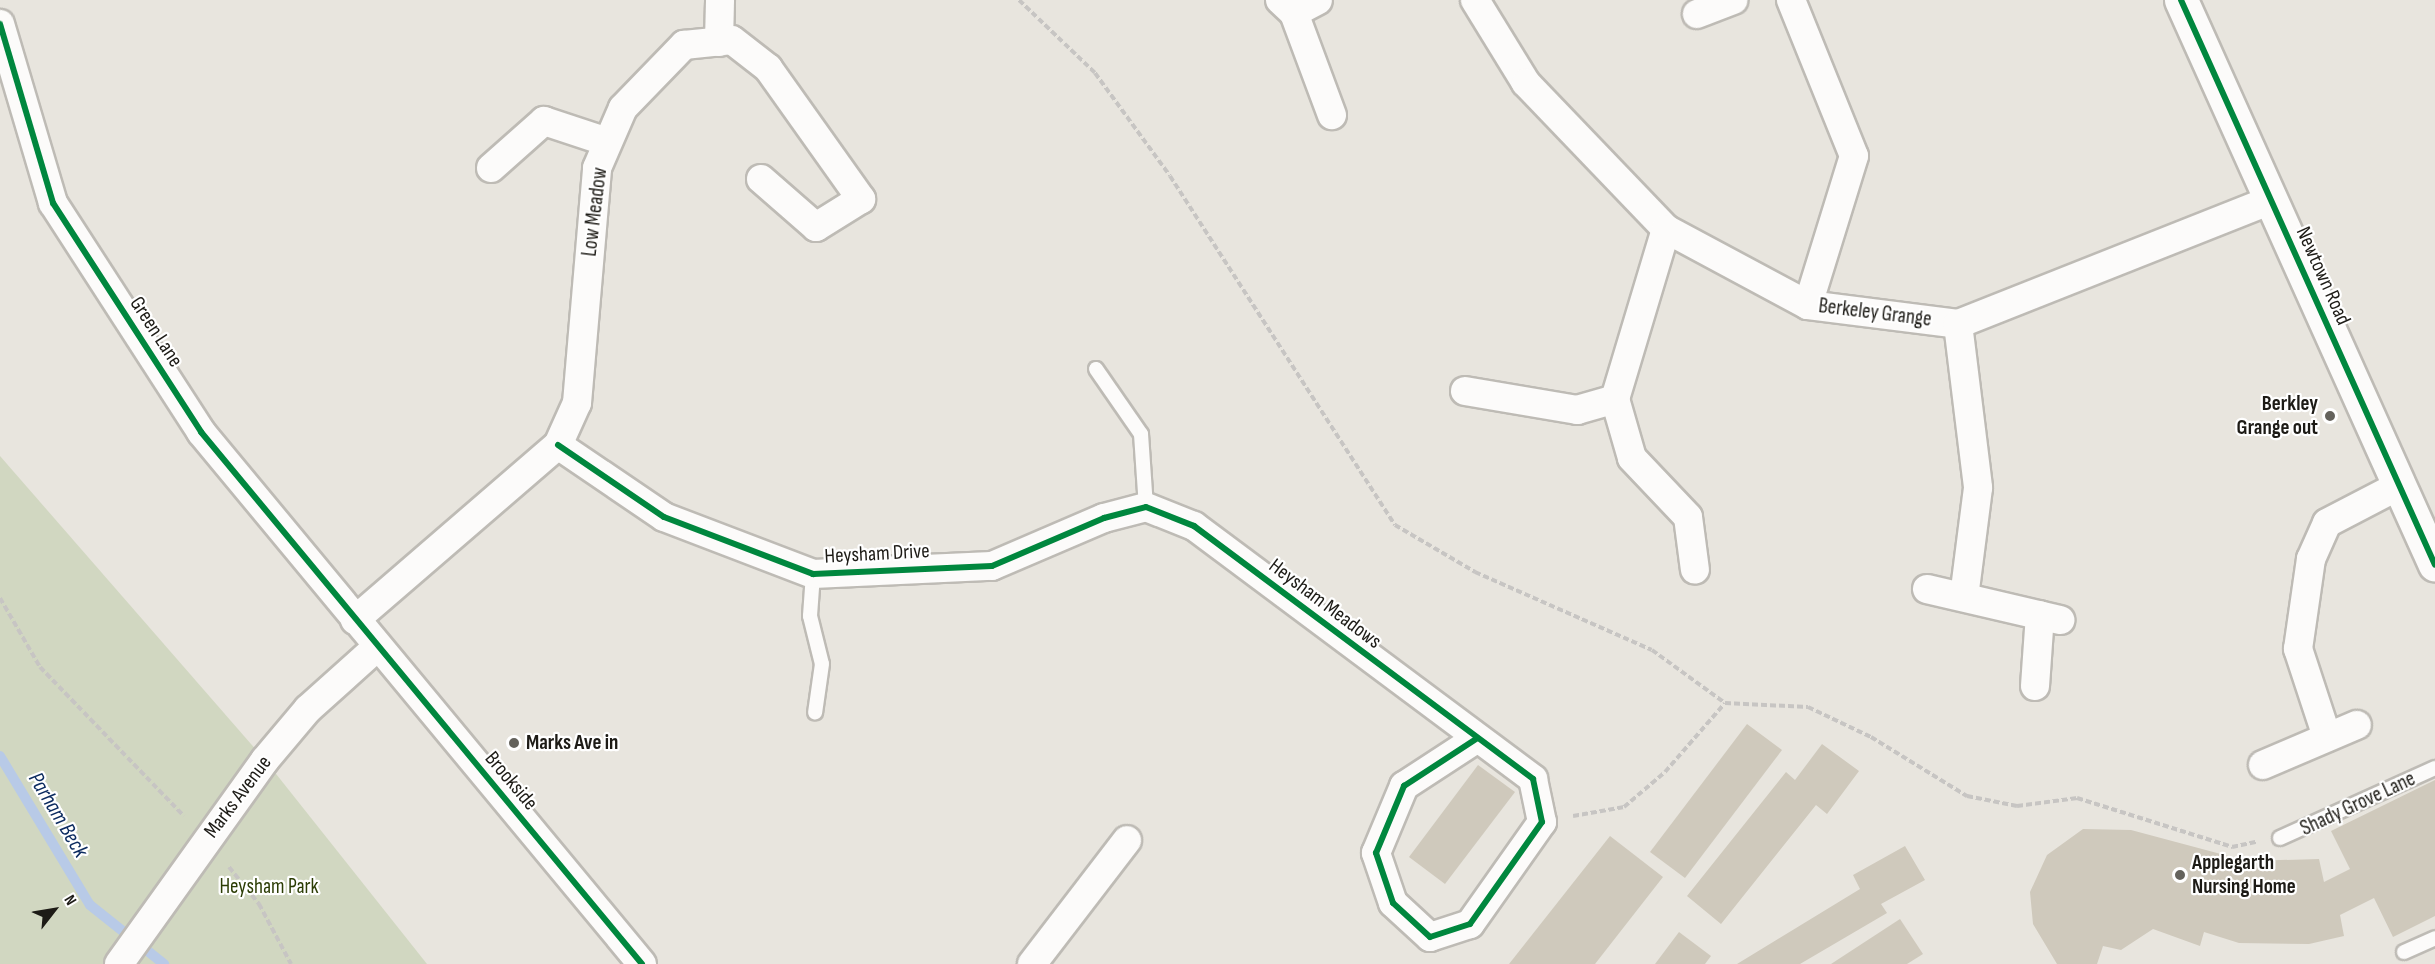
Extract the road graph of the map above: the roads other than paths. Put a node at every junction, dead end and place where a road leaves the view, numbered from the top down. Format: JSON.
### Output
{"nodes":[{"id":1,"x":720,"y":0,"type":"edge"},
{"id":2,"x":1474,"y":0,"type":"edge"},
{"id":3,"x":1733,"y":0,"type":"edge"},
{"id":4,"x":1791,"y":0,"type":"edge"},
{"id":5,"x":2181,"y":0,"type":"edge"},
{"id":6,"x":1297,"y":4,"type":"edge"},
{"id":7,"x":1697,"y":14,"type":"dead end"},
{"id":8,"x":0,"y":24,"type":"edge"},
{"id":9,"x":719,"y":42,"type":"junction"},
{"id":10,"x":1332,"y":115,"type":"dead end"},
{"id":11,"x":608,"y":142,"type":"junction"},
{"id":12,"x":491,"y":168,"type":"dead end"},
{"id":13,"x":761,"y":179,"type":"dead end"},
{"id":14,"x":2271,"y":200,"type":"junction"},
{"id":15,"x":1666,"y":229,"type":"junction"},
{"id":16,"x":1808,"y":304,"type":"junction"},
{"id":17,"x":1958,"y":324,"type":"junction"},
{"id":18,"x":1096,"y":369,"type":"dead end"},
{"id":19,"x":1465,"y":391,"type":"dead end"},
{"id":20,"x":1615,"y":399,"type":"junction"},
{"id":21,"x":558,"y":445,"type":"junction"},
{"id":22,"x":2398,"y":486,"type":"junction"},
{"id":23,"x":1146,"y":507,"type":"junction"},
{"id":24,"x":2435,"y":565,"type":"edge"},
{"id":25,"x":1695,"y":570,"type":"dead end"},
{"id":26,"x":813,"y":574,"type":"junction"},
{"id":27,"x":1927,"y":589,"type":"dead end"},
{"id":28,"x":1964,"y":597,"type":"junction"},
{"id":29,"x":355,"y":620,"type":"junction"},
{"id":30,"x":377,"y":647,"type":"junction"},
{"id":31,"x":2035,"y":686,"type":"dead end"},
{"id":32,"x":815,"y":713,"type":"dead end"},
{"id":33,"x":2357,"y":725,"type":"dead end"},
{"id":34,"x":2327,"y":737,"type":"junction"},
{"id":35,"x":1476,"y":738,"type":"junction"},
{"id":36,"x":2263,"y":765,"type":"dead end"},
{"id":37,"x":2435,"y":768,"type":"edge"},
{"id":38,"x":2280,"y":838,"type":"road end"},
{"id":39,"x":1127,"y":840,"type":"dead end"},
{"id":40,"x":2435,"y":938,"type":"edge"},
{"id":41,"x":2404,"y":952,"type":"dead end"},
{"id":42,"x":119,"y":964,"type":"edge"},
{"id":43,"x":642,"y":964,"type":"edge"},
{"id":44,"x":1032,"y":964,"type":"edge"}],
"edges":[{"from":1,"to":9,"type":"street"},
{"from":2,"to":15,"type":"street","name":"Berkeley Grange"},
{"from":3,"to":7,"type":"street"},
{"from":4,"to":16,"type":"street"},
{"from":5,"to":14,"type":"main road","name":"Newtown Road"},
{"from":6,"to":10,"type":"street"},
{"from":8,"to":29,"type":"street","name":"Green Lane"},
{"from":9,"to":11,"type":"street","name":"Low Meadow"},
{"from":9,"to":13,"type":"street","name":"Low Meadow"},
{"from":11,"to":12,"type":"street"},
{"from":11,"to":21,"type":"street","name":"Low Meadow"},
{"from":14,"to":17,"type":"street","name":"Berkeley Grange"},
{"from":14,"to":22,"type":"main road","name":"Newtown Road"},
{"from":15,"to":16,"type":"street","name":"Berkeley Grange"},
{"from":15,"to":20,"type":"street"},
{"from":16,"to":17,"type":"street","name":"Berkeley Grange"},
{"from":17,"to":28,"type":"street"},
{"from":18,"to":23,"type":"lane"},
{"from":19,"to":20,"type":"street"},
{"from":20,"to":25,"type":"street"},
{"from":21,"to":26,"type":"street","name":"Heysham Drive"},
{"from":21,"to":29,"type":"street","name":"Low Meadow"},
{"from":22,"to":24,"type":"main road","name":"Newtown Road"},
{"from":22,"to":34,"type":"street"},
{"from":23,"to":26,"type":"street","name":"Heysham Drive"},
{"from":23,"to":35,"type":"street","name":"Heysham Meadows"},
{"from":26,"to":32,"type":"lane","name":"Heysham Drive"},
{"from":27,"to":28,"type":"street"},
{"from":28,"to":31,"type":"street"},
{"from":29,"to":30,"type":"street","name":"Brookside"},
{"from":30,"to":42,"type":"street","name":"Marks Avenue"},
{"from":30,"to":43,"type":"street","name":"Brookside"},
{"from":33,"to":34,"type":"street"},
{"from":34,"to":36,"type":"street"},
{"from":35,"to":35,"type":"street","name":"Heysham Meadows"},
{"from":37,"to":38,"type":"lane","name":"Shady Grove Lane"},
{"from":39,"to":44,"type":"street"},
{"from":40,"to":41,"type":"lane"}]}
